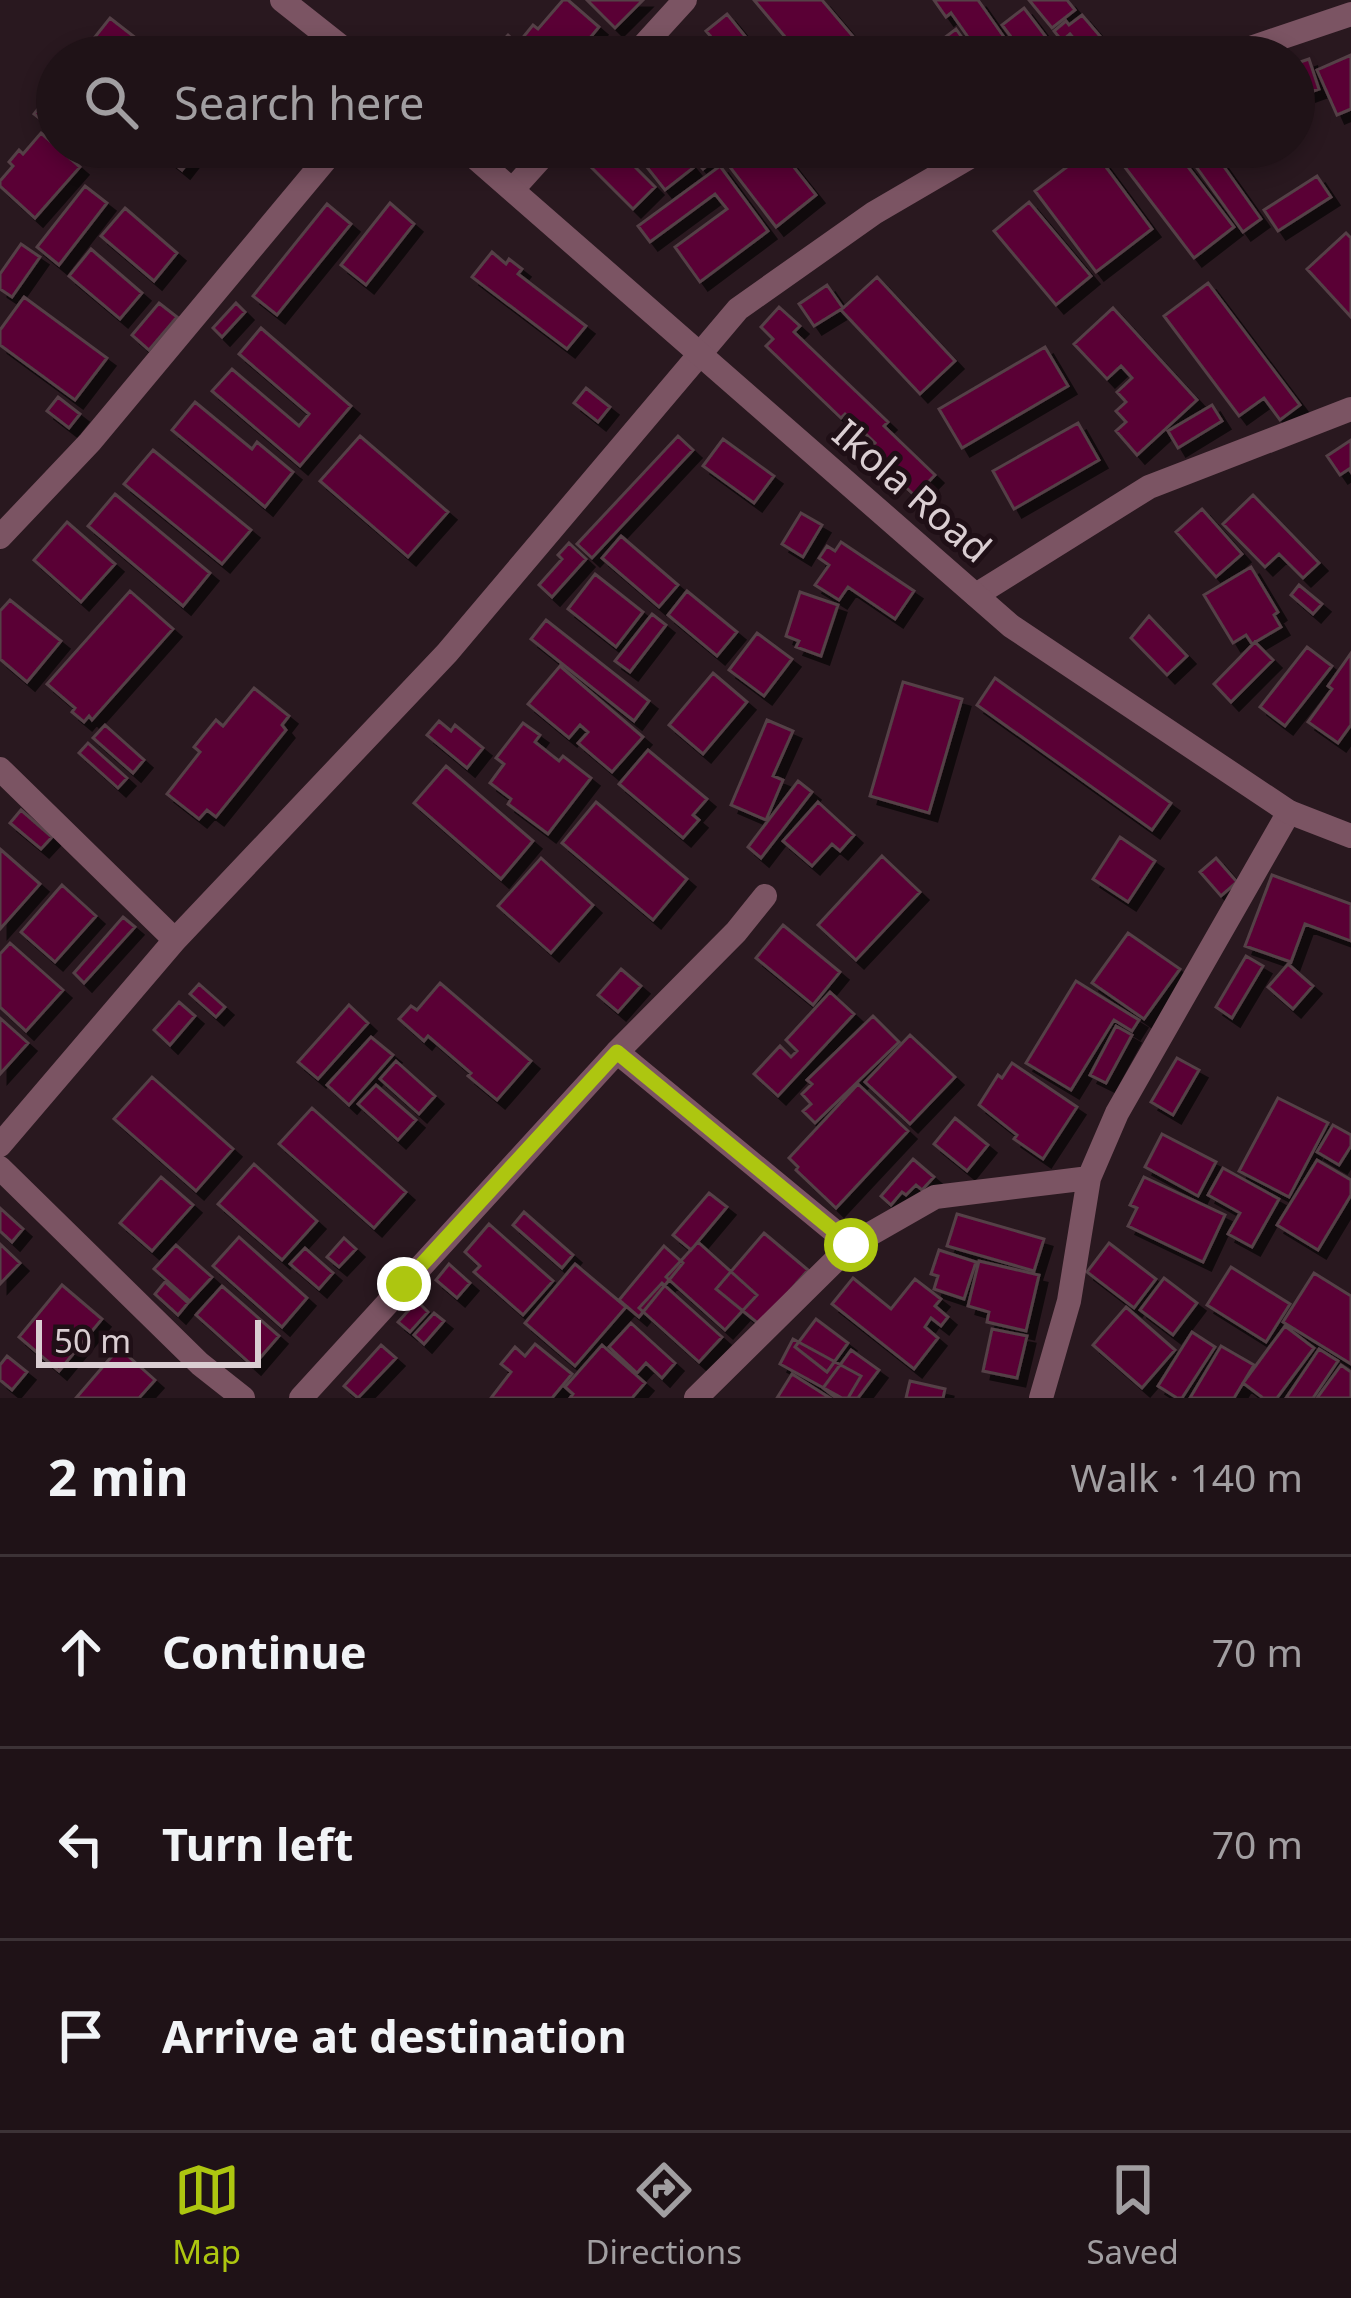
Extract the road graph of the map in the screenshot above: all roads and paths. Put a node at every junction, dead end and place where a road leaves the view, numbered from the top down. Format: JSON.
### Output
{"nodes":[{"id":1,"x":282,"y":0,"type":"edge"},
{"id":2,"x":685,"y":0,"type":"edge"},
{"id":3,"x":1351,"y":14,"type":"edge"},
{"id":4,"x":327,"y":36,"type":"edge"},
{"id":5,"x":652,"y":36,"type":"edge"},
{"id":6,"x":1286,"y":36,"type":"edge"},
{"id":7,"x":318,"y":168,"type":"edge"},
{"id":8,"x":488,"y":168,"type":"edge"},
{"id":9,"x":532,"y":168,"type":"edge"},
{"id":10,"x":951,"y":168,"type":"edge"},
{"id":11,"x":513,"y":189,"type":"junction"},
{"id":12,"x":702,"y":355,"type":"junction"},
{"id":13,"x":1351,"y":409,"type":"edge"},
{"id":14,"x":0,"y":537,"type":"edge"},
{"id":15,"x":976,"y":595,"type":"junction"},
{"id":16,"x":0,"y":769,"type":"edge"},
{"id":17,"x":1289,"y":812,"type":"junction"},
{"id":18,"x":1351,"y":836,"type":"edge"},
{"id":19,"x":765,"y":896,"type":"dead end"},
{"id":20,"x":175,"y":940,"type":"junction"},
{"id":21,"x":617,"y":1052,"type":"junction"},
{"id":22,"x":0,"y":1144,"type":"edge"},
{"id":23,"x":0,"y":1168,"type":"edge"},
{"id":24,"x":1089,"y":1178,"type":"junction"},
{"id":25,"x":851,"y":1245,"type":"junction"},
{"id":26,"x":243,"y":1398,"type":"edge"},
{"id":27,"x":301,"y":1398,"type":"edge"},
{"id":28,"x":696,"y":1398,"type":"edge"},
{"id":29,"x":1041,"y":1398,"type":"edge"}],
"edges":[{"from":1,"to":4,"type":"street"},
{"from":2,"to":5,"type":"street"},
{"from":3,"to":6,"type":"street"},
{"from":7,"to":14,"type":"street"},
{"from":8,"to":11,"type":"street","name":"Ikola Road"},
{"from":9,"to":11,"type":"street"},
{"from":10,"to":12,"type":"street"},
{"from":11,"to":12,"type":"street","name":"Ikola Road"},
{"from":12,"to":15,"type":"street","name":"Ikola Road"},
{"from":12,"to":20,"type":"street"},
{"from":13,"to":15,"type":"street"},
{"from":15,"to":17,"type":"street","name":"Ikola Road"},
{"from":16,"to":20,"type":"street"},
{"from":17,"to":18,"type":"street","name":"Ikola Road"},
{"from":17,"to":24,"type":"street"},
{"from":19,"to":21,"type":"street"},
{"from":20,"to":22,"type":"street"},
{"from":21,"to":25,"type":"street"},
{"from":21,"to":27,"type":"street"},
{"from":23,"to":26,"type":"street"},
{"from":24,"to":25,"type":"street"},
{"from":24,"to":29,"type":"street"},
{"from":25,"to":28,"type":"street"}]}
